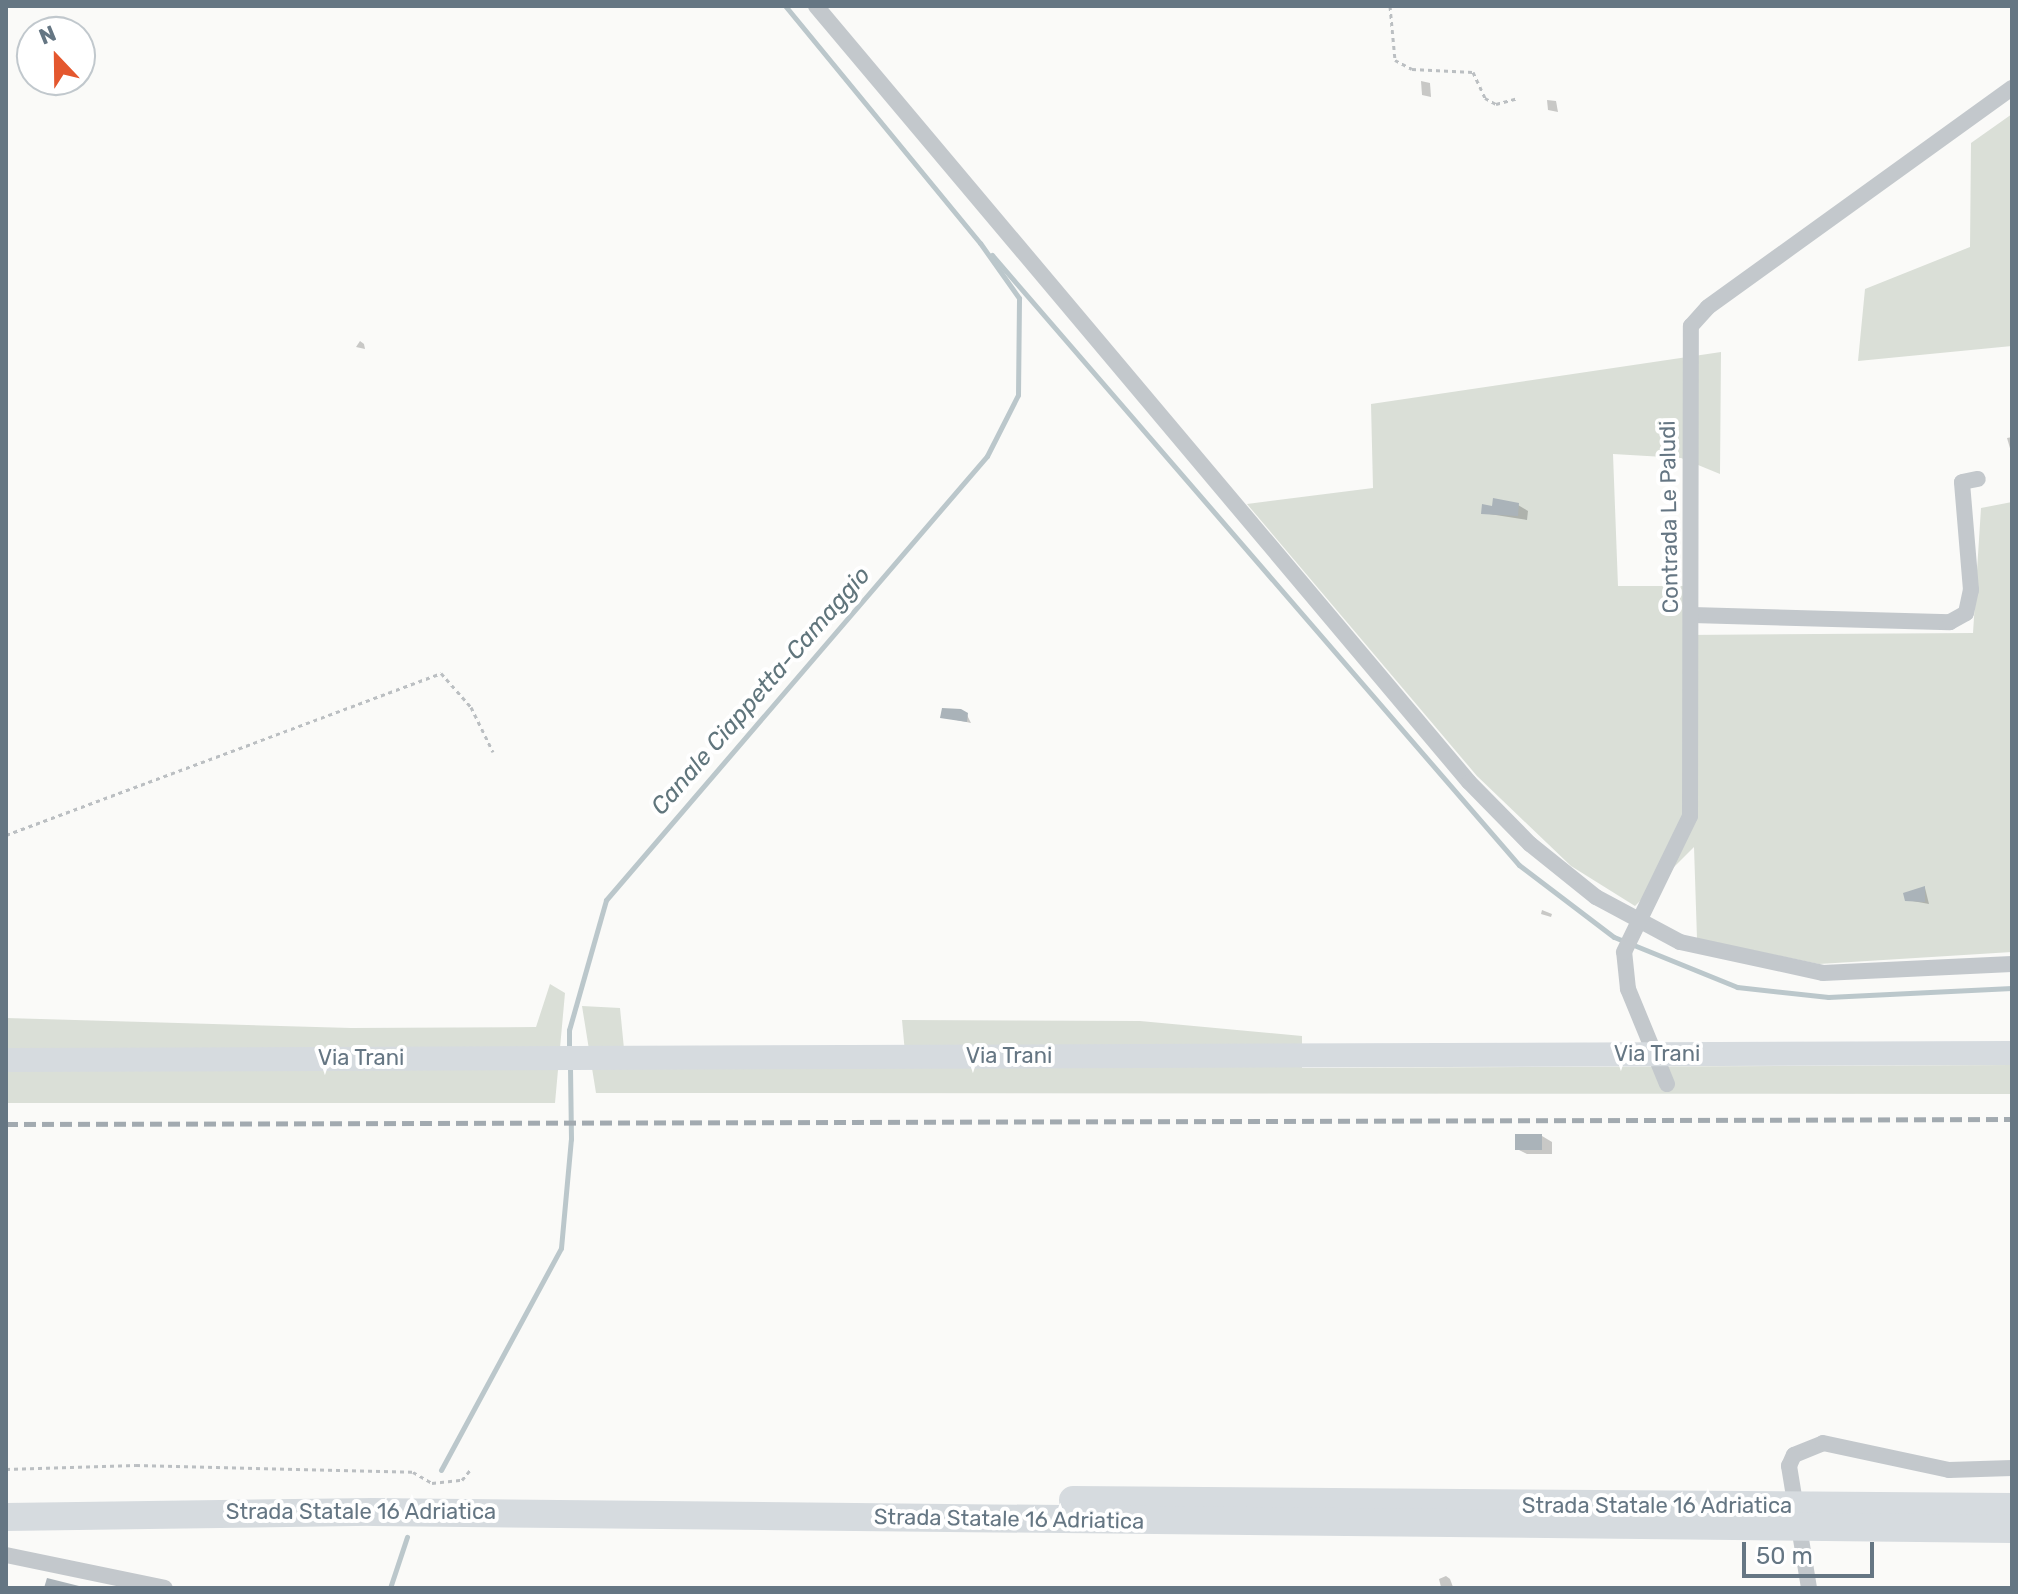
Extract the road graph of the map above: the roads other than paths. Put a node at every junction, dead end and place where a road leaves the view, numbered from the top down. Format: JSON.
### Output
{"nodes":[{"id":1,"x":816,"y":6,"type":"edge"},
{"id":2,"x":2012,"y":88,"type":"edge"},
{"id":3,"x":1978,"y":479,"type":"dead end"},
{"id":4,"x":1692,"y":615,"type":"junction"},
{"id":5,"x":1637,"y":928,"type":"junction"},
{"id":6,"x":2012,"y":964,"type":"edge"},
{"id":7,"x":2012,"y":1053,"type":"edge"},
{"id":8,"x":1657,"y":1054,"type":"junction"},
{"id":9,"x":6,"y":1060,"type":"edge"},
{"id":10,"x":1667,"y":1084,"type":"dead end"},
{"id":11,"x":2012,"y":1468,"type":"edge"},
{"id":12,"x":6,"y":1498,"type":"edge"},
{"id":13,"x":2012,"y":1507,"type":"edge"},
{"id":14,"x":6,"y":1517,"type":"edge"},
{"id":15,"x":2012,"y":1529,"type":"edge"},
{"id":16,"x":6,"y":1555,"type":"edge"},
{"id":17,"x":1809,"y":1582,"type":"edge"},
{"id":18,"x":165,"y":1588,"type":"edge"}],
"edges":[{"from":1,"to":5,"type":"street"},
{"from":2,"to":4,"type":"street","name":"Contrada Le Paludi"},
{"from":3,"to":4,"type":"street"},
{"from":4,"to":5,"type":"street","name":"Contrada Le Paludi"},
{"from":5,"to":6,"type":"street"},
{"from":5,"to":8,"type":"street","name":"Contrada Le Paludi"},
{"from":7,"to":8,"type":"main road","name":"Via Trani"},
{"from":8,"to":9,"type":"main road","name":"Via Trani"},
{"from":8,"to":10,"type":"street","name":"Contrada Le Paludi"},
{"from":11,"to":17,"type":"street"},
{"from":12,"to":13,"type":"highway","name":"Strada Statale 16 Adriatica"},
{"from":14,"to":15,"type":"highway","name":"Strada Statale 16 Adriatica"},
{"from":16,"to":18,"type":"street"}]}
